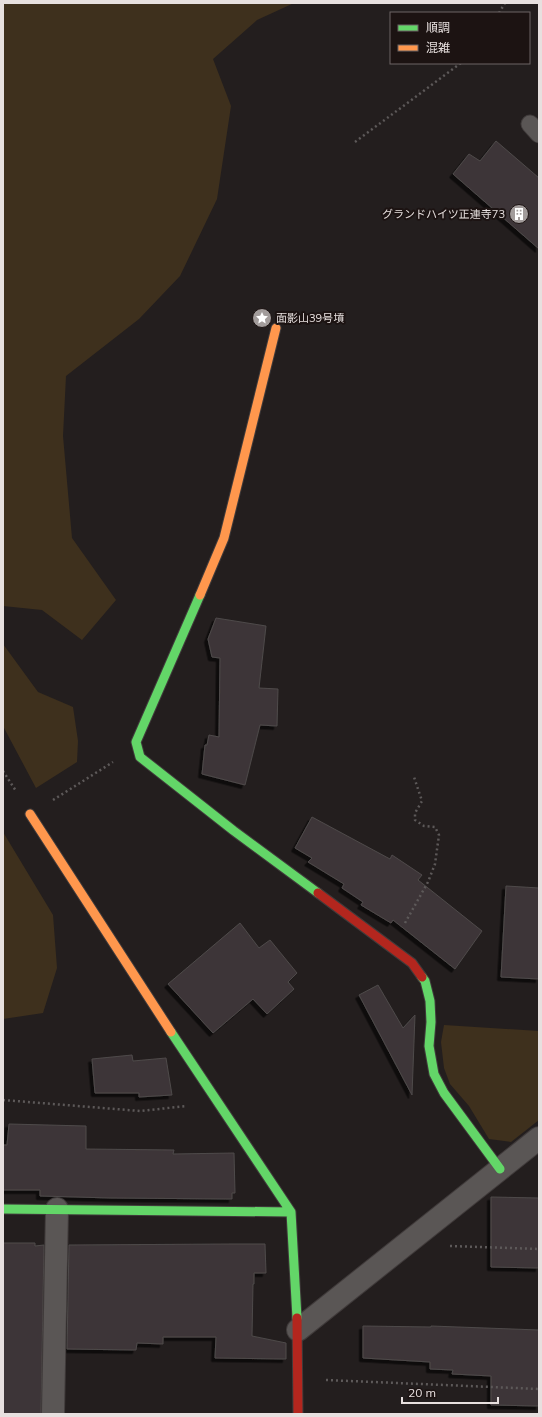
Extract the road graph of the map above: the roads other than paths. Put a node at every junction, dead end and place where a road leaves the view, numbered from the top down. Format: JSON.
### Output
{"nodes":[{"id":1,"x":276,"y":328,"type":"dead end"},
{"id":2,"x":30,"y":814,"type":"road end"},
{"id":3,"x":539,"y":1138,"type":"edge"},
{"id":4,"x":500,"y":1169,"type":"junction"},
{"id":5,"x":3,"y":1209,"type":"edge"},
{"id":6,"x":57,"y":1209,"type":"junction"},
{"id":7,"x":291,"y":1212,"type":"junction"},
{"id":8,"x":298,"y":1330,"type":"junction"},
{"id":9,"x":53,"y":1414,"type":"edge"},
{"id":10,"x":298,"y":1414,"type":"edge"}],
"edges":[{"from":1,"to":4,"type":"street"},
{"from":2,"to":7,"type":"street"},
{"from":3,"to":4,"type":"street"},
{"from":4,"to":8,"type":"street"},
{"from":5,"to":6,"type":"street"},
{"from":6,"to":7,"type":"street"},
{"from":6,"to":9,"type":"street"},
{"from":7,"to":8,"type":"street"},
{"from":8,"to":10,"type":"street"}]}
